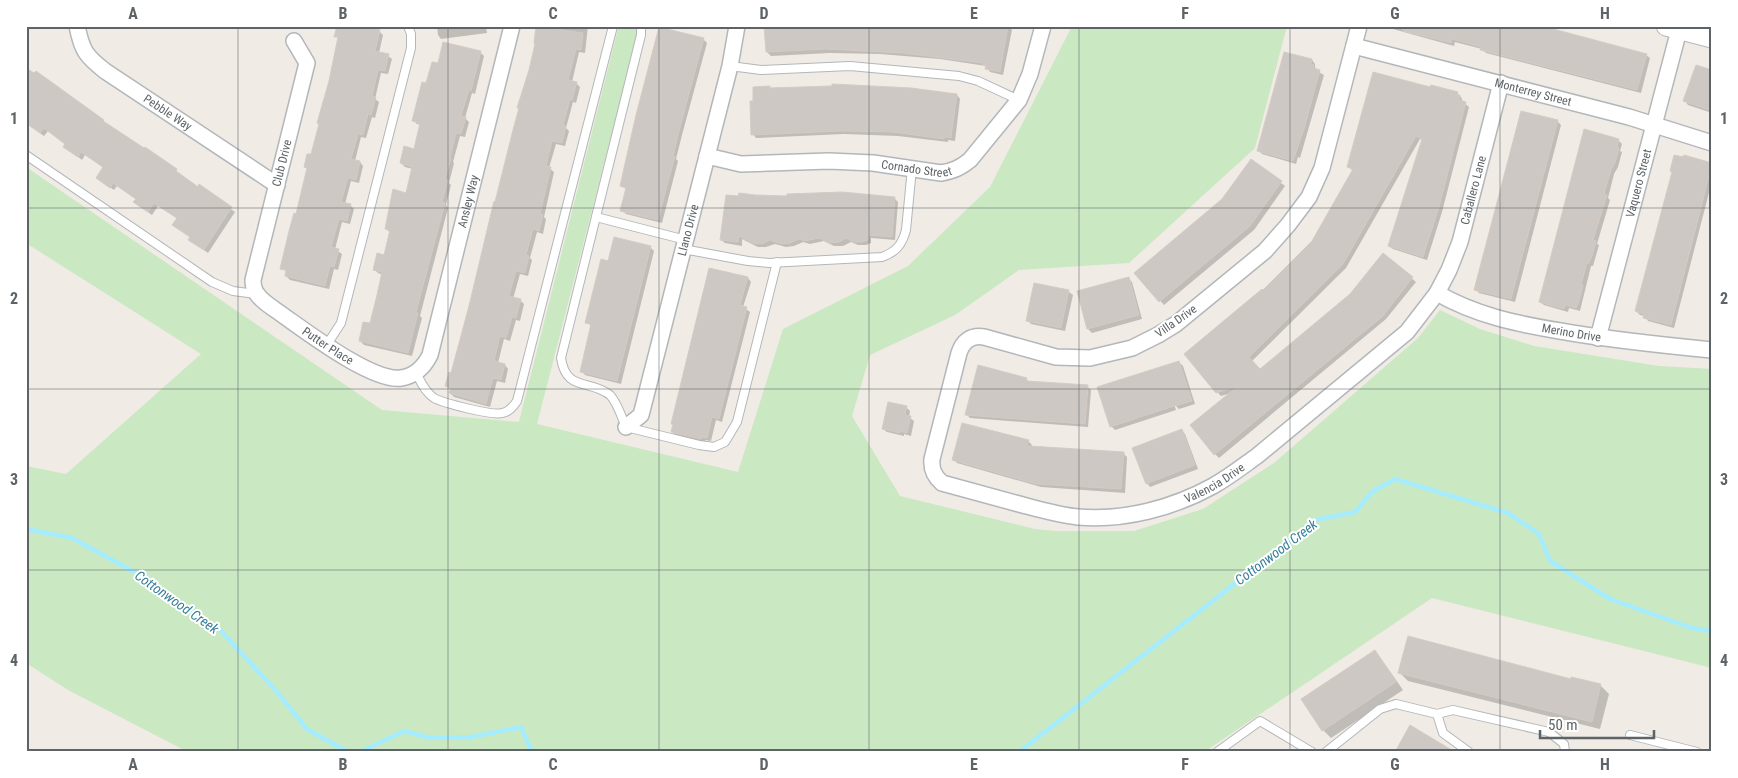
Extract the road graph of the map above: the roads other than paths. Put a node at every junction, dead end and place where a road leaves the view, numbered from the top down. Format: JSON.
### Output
{"nodes":[{"id":1,"x":77,"y":26,"type":"edge"},
{"id":2,"x":408,"y":26,"type":"edge"},
{"id":3,"x":512,"y":26,"type":"edge"},
{"id":4,"x":613,"y":26,"type":"edge"},
{"id":5,"x":641,"y":26,"type":"edge"},
{"id":6,"x":737,"y":26,"type":"edge"},
{"id":7,"x":1043,"y":26,"type":"edge"},
{"id":8,"x":1359,"y":26,"type":"edge"},
{"id":9,"x":1672,"y":28,"type":"edge"},
{"id":10,"x":1712,"y":38,"type":"edge"},
{"id":11,"x":294,"y":41,"type":"dead end"},
{"id":12,"x":1354,"y":46,"type":"junction"},
{"id":13,"x":730,"y":66,"type":"junction"},
{"id":14,"x":1502,"y":83,"type":"junction"},
{"id":15,"x":1019,"y":100,"type":"junction"},
{"id":16,"x":1654,"y":124,"type":"junction"},
{"id":17,"x":1712,"y":143,"type":"edge"},
{"id":18,"x":26,"y":155,"type":"edge"},
{"id":19,"x":707,"y":156,"type":"junction"},
{"id":20,"x":912,"y":168,"type":"junction"},
{"id":21,"x":277,"y":185,"type":"junction"},
{"id":22,"x":596,"y":217,"type":"junction"},
{"id":23,"x":685,"y":244,"type":"junction"},
{"id":24,"x":776,"y":262,"type":"junction"},
{"id":25,"x":255,"y":291,"type":"junction"},
{"id":26,"x":1437,"y":293,"type":"junction"},
{"id":27,"x":1598,"y":338,"type":"junction"},
{"id":28,"x":326,"y":346,"type":"junction"},
{"id":29,"x":1712,"y":350,"type":"edge"},
{"id":30,"x":416,"y":373,"type":"junction"},
{"id":31,"x":626,"y":426,"type":"junction"},
{"id":32,"x":934,"y":474,"type":"joint"},
{"id":33,"x":1438,"y":714,"type":"junction"},
{"id":34,"x":1630,"y":735,"type":"dead end"},
{"id":35,"x":1671,"y":749,"type":"edge"},
{"id":36,"x":1217,"y":752,"type":"edge"},
{"id":37,"x":1312,"y":752,"type":"edge"},
{"id":38,"x":1326,"y":752,"type":"edge"},
{"id":39,"x":1469,"y":752,"type":"edge"},
{"id":40,"x":1566,"y":752,"type":"edge"},
{"id":41,"x":1696,"y":752,"type":"edge"}],
"edges":[{"from":1,"to":21,"type":"street","name":"Pebble Way"},
{"from":2,"to":28,"type":"lane"},
{"from":3,"to":30,"type":"street","name":"Ansley Way"},
{"from":4,"to":30,"type":"lane"},
{"from":5,"to":22,"type":"lane"},
{"from":6,"to":13,"type":"street","name":"Llano Drive"},
{"from":7,"to":15,"type":"street","name":"Cornado Street"},
{"from":8,"to":12,"type":"street","name":"Villa Drive"},
{"from":9,"to":10,"type":"street"},
{"from":9,"to":16,"type":"street","name":"Vaquero Street"},
{"from":11,"to":21,"type":"street","name":"Club Drive"},
{"from":12,"to":14,"type":"street","name":"Monterrey Street"},
{"from":12,"to":32,"type":"street","name":"Villa Drive"},
{"from":13,"to":15,"type":"lane"},
{"from":13,"to":19,"type":"street","name":"Llano Drive"},
{"from":14,"to":16,"type":"street","name":"Monterrey Street"},
{"from":14,"to":26,"type":"street","name":"Caballero Lane"},
{"from":15,"to":20,"type":"street","name":"Cornado Street"},
{"from":16,"to":17,"type":"street","name":"Monterrey Street"},
{"from":16,"to":27,"type":"street","name":"Vaquero Street"},
{"from":18,"to":25,"type":"lane"},
{"from":19,"to":20,"type":"street","name":"Cornado Street"},
{"from":19,"to":23,"type":"street","name":"Llano Drive"},
{"from":20,"to":24,"type":"lane"},
{"from":21,"to":25,"type":"street","name":"Club Drive"},
{"from":22,"to":23,"type":"lane"},
{"from":22,"to":31,"type":"lane"},
{"from":23,"to":24,"type":"lane"},
{"from":23,"to":31,"type":"street","name":"Llano Drive"},
{"from":24,"to":31,"type":"lane"},
{"from":25,"to":28,"type":"street","name":"Putter Place"},
{"from":26,"to":27,"type":"street","name":"Merino Drive"},
{"from":26,"to":32,"type":"street","name":"Valencia Drive"},
{"from":27,"to":29,"type":"street","name":"Merino Drive"},
{"from":28,"to":30,"type":"street","name":"Putter Place"},
{"from":33,"to":38,"type":"lane"},
{"from":33,"to":39,"type":"lane"},
{"from":33,"to":40,"type":"lane"},
{"from":34,"to":35,"type":"lane"},
{"from":35,"to":41,"type":"lane"},
{"from":36,"to":37,"type":"lane"}]}
